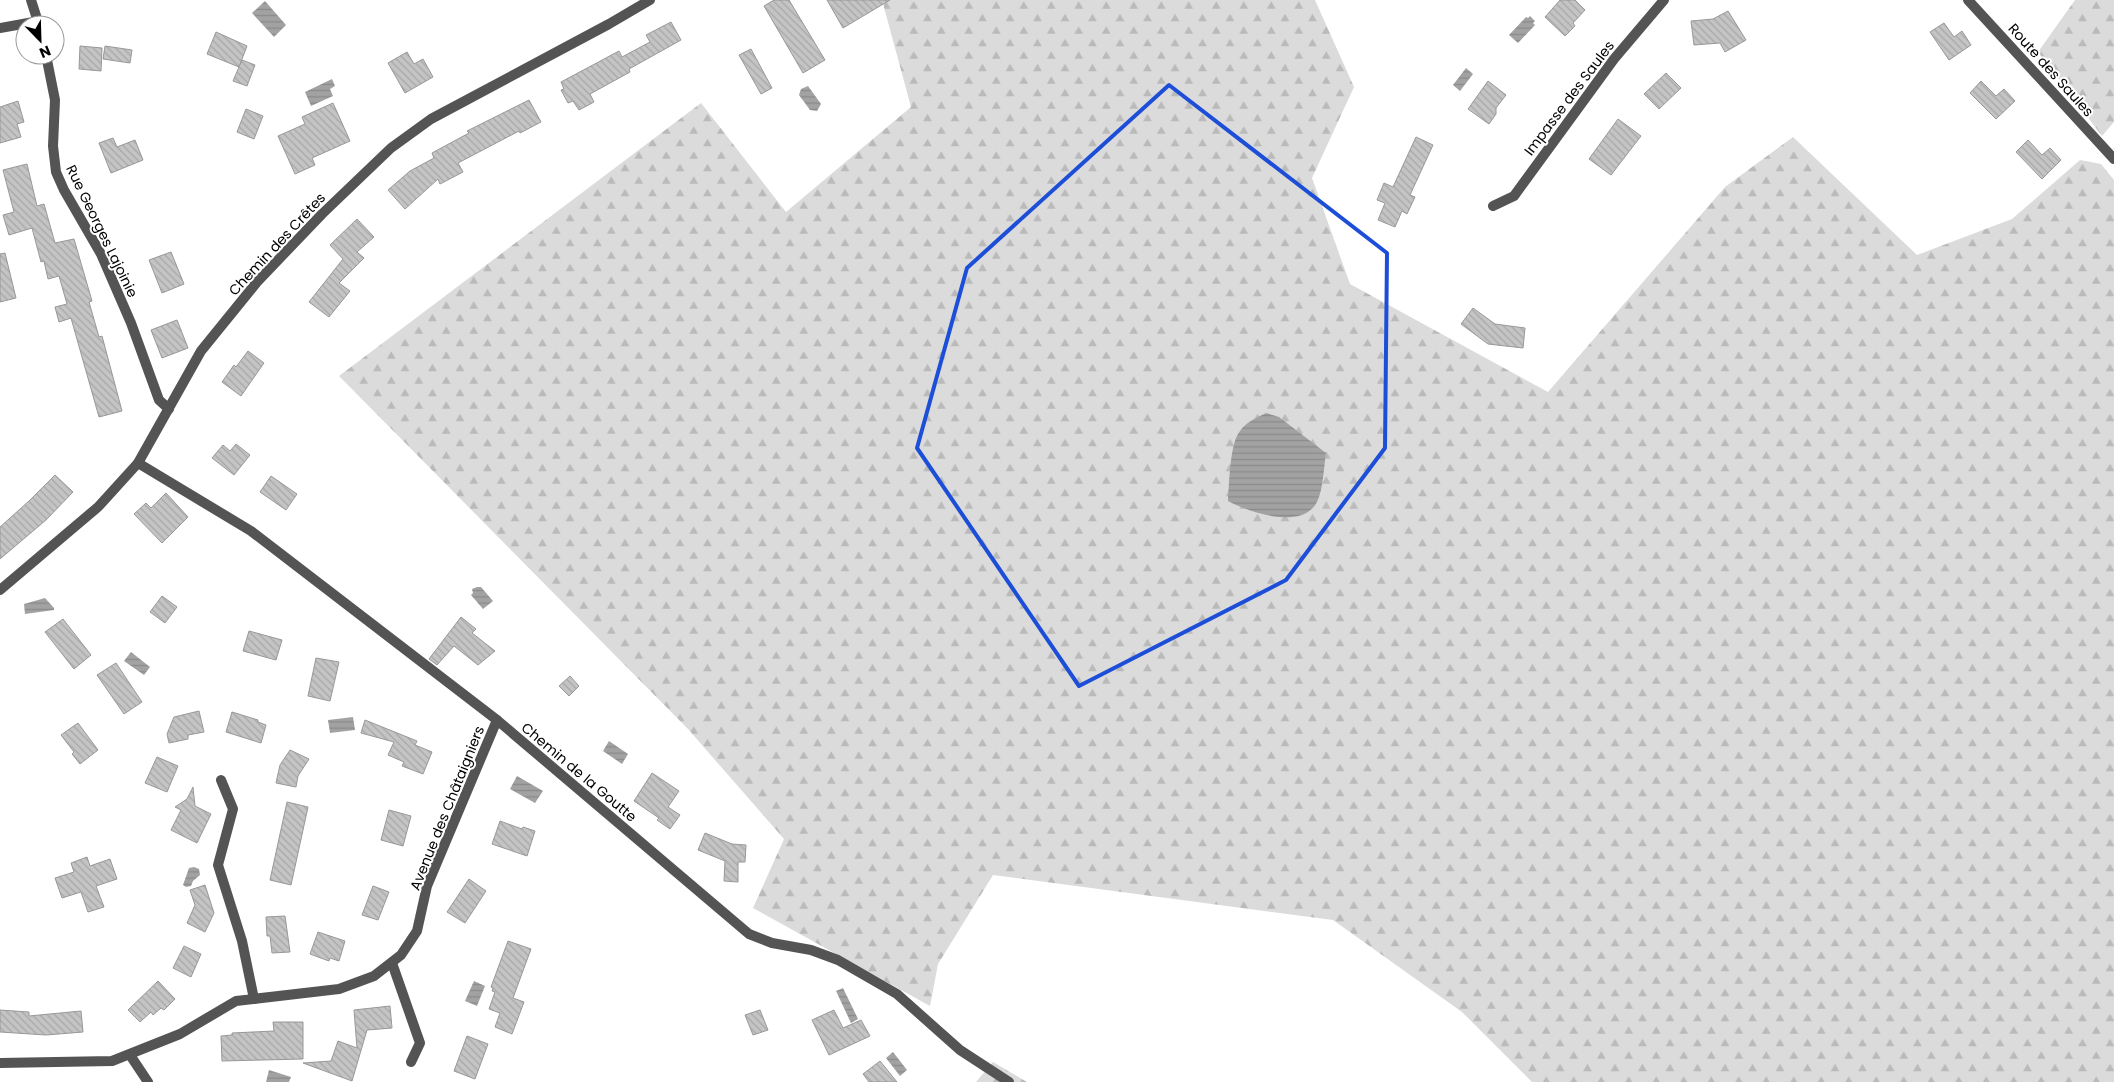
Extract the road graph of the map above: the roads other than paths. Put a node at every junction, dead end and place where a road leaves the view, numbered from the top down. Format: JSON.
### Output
{"nodes":[{"id":1,"x":31,"y":0,"type":"edge"},
{"id":2,"x":650,"y":0,"type":"edge"},
{"id":3,"x":1664,"y":0,"type":"edge"},
{"id":4,"x":1968,"y":0,"type":"edge"},
{"id":5,"x":36,"y":15,"type":"edge"},
{"id":6,"x":15,"y":26,"type":"edge"},
{"id":7,"x":0,"y":28,"type":"edge"},
{"id":8,"x":48,"y":65,"type":"edge"},
{"id":9,"x":2114,"y":159,"type":"edge"},
{"id":10,"x":1493,"y":206,"type":"dead end"},
{"id":11,"x":169,"y":408,"type":"junction"},
{"id":12,"x":138,"y":463,"type":"junction"},
{"id":13,"x":0,"y":590,"type":"edge"},
{"id":14,"x":497,"y":720,"type":"junction"},
{"id":15,"x":220,"y":780,"type":"dead end"},
{"id":16,"x":392,"y":962,"type":"junction"},
{"id":17,"x":254,"y":999,"type":"junction"},
{"id":18,"x":130,"y":1055,"type":"junction"},
{"id":19,"x":0,"y":1062,"type":"edge"},
{"id":20,"x":411,"y":1062,"type":"dead end"},
{"id":21,"x":148,"y":1082,"type":"edge"},
{"id":22,"x":1009,"y":1082,"type":"edge"}],
"edges":[{"from":1,"to":5,"type":"street"},
{"from":2,"to":11,"type":"street","name":"Chemin des Crêtes"},
{"from":3,"to":10,"type":"street","name":"Impasse des Saules"},
{"from":4,"to":9,"type":"street","name":"Route des Saules"},
{"from":6,"to":7,"type":"street"},
{"from":8,"to":11,"type":"street","name":"Rue Georges Lajoinie"},
{"from":11,"to":12,"type":"street","name":"Chemin des Crêtes"},
{"from":12,"to":13,"type":"street","name":"Chemin des Crêtes"},
{"from":12,"to":14,"type":"street","name":"Chemin de la Goutte"},
{"from":14,"to":16,"type":"street","name":"Avenue des Châtaigniers"},
{"from":14,"to":22,"type":"street","name":"Chemin de la Goutte"},
{"from":15,"to":17,"type":"street"},
{"from":16,"to":17,"type":"street","name":"Avenue des Châtaigniers"},
{"from":16,"to":20,"type":"street"},
{"from":17,"to":18,"type":"street","name":"Avenue des Châtaigniers"},
{"from":18,"to":19,"type":"street","name":"Avenue des Châtaigniers"},
{"from":18,"to":21,"type":"street"}]}
